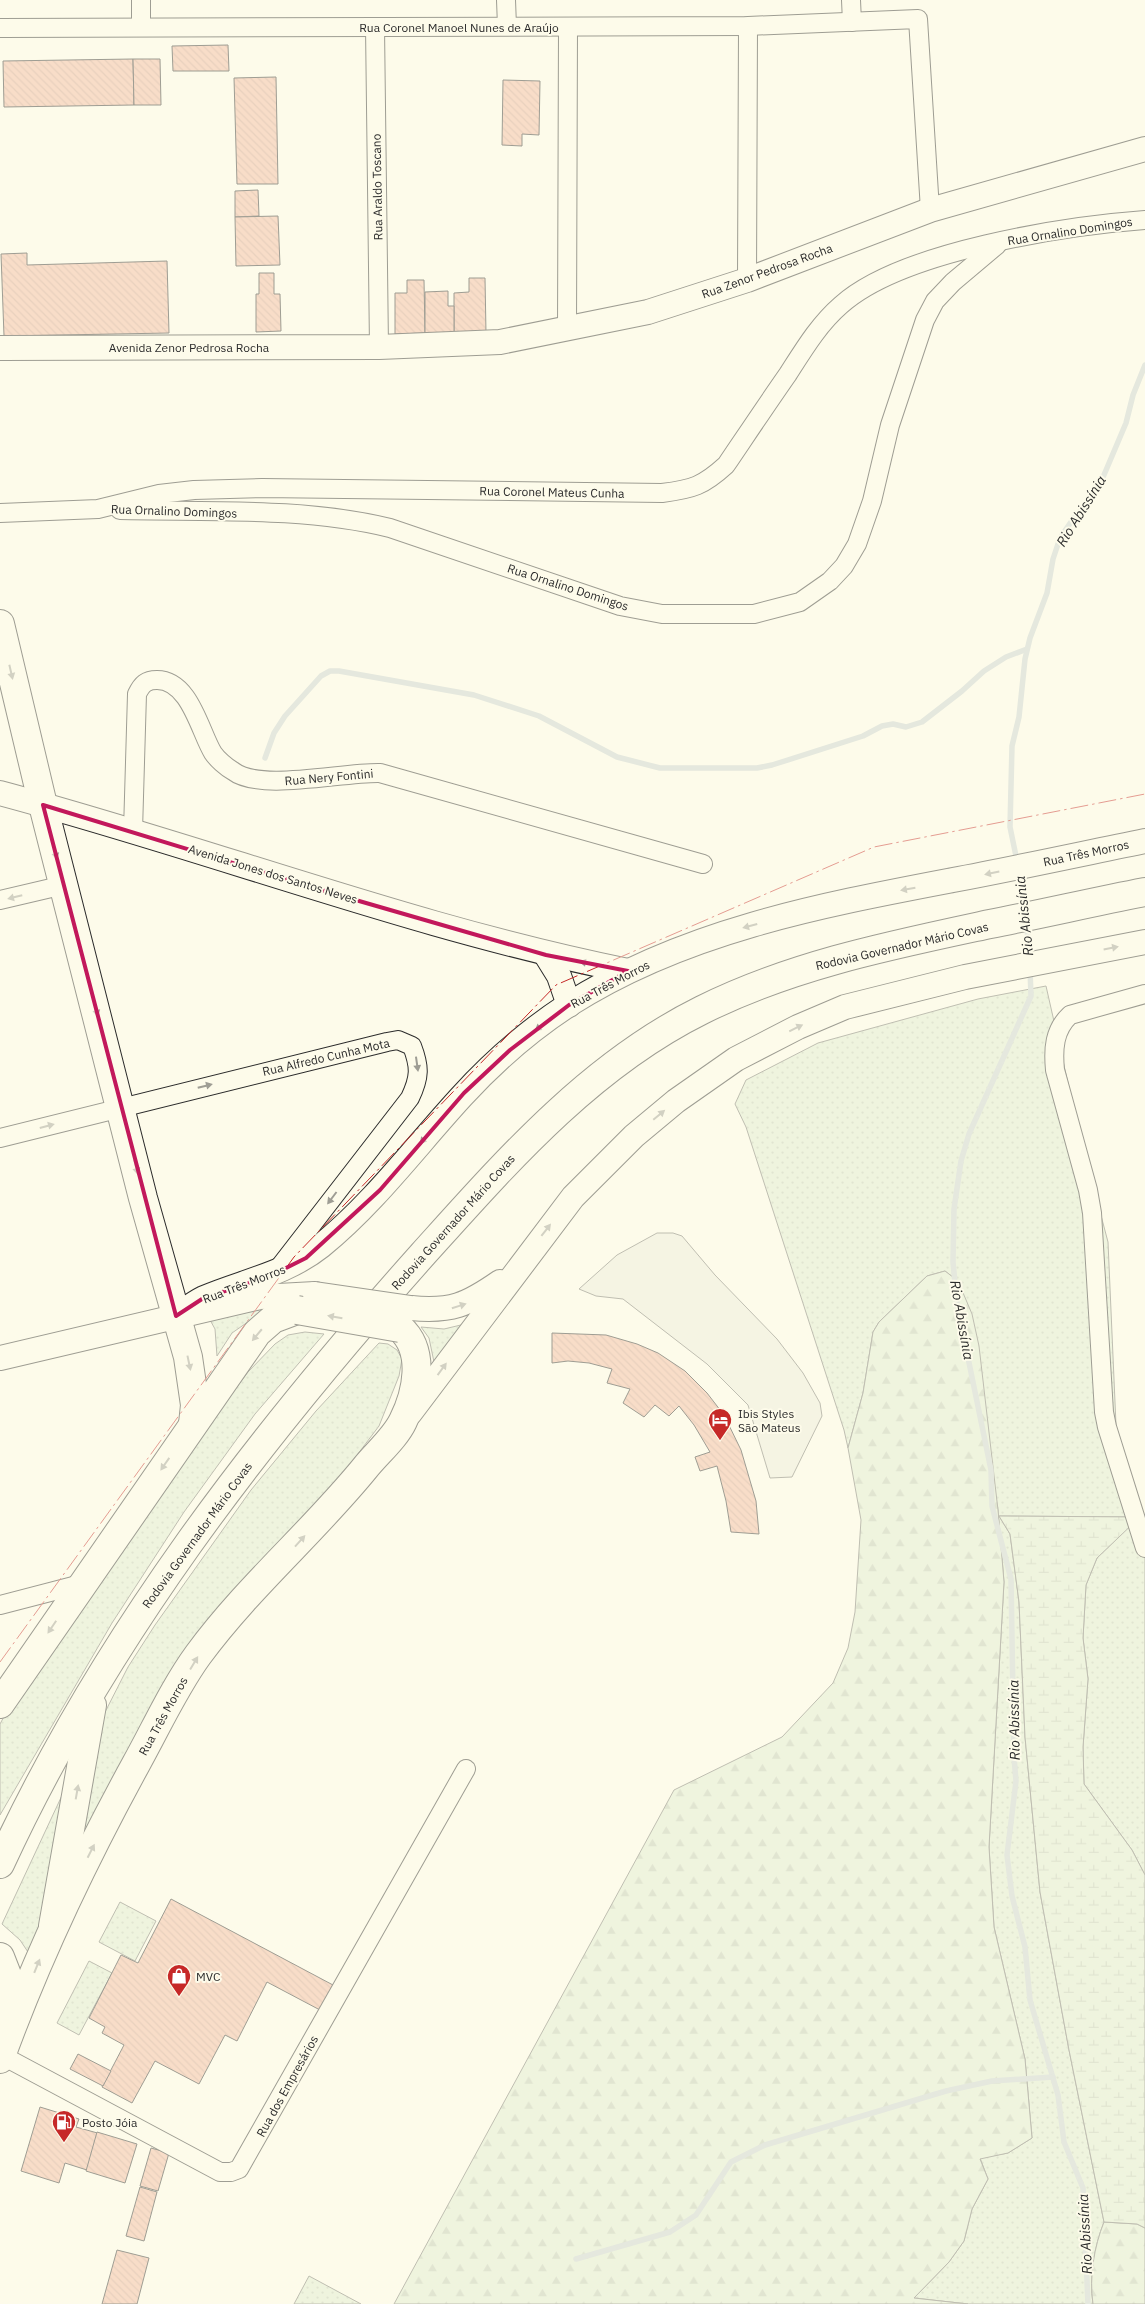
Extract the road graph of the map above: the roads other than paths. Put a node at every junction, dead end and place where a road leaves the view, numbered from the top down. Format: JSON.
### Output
{"nodes":[{"id":1,"x":141,"y":0,"type":"edge"},
{"id":2,"x":506,"y":0,"type":"edge"},
{"id":3,"x":851,"y":0,"type":"edge"},
{"id":4,"x":852,"y":22,"type":"junction"},
{"id":5,"x":141,"y":26,"type":"junction"},
{"id":6,"x":507,"y":26,"type":"junction"},
{"id":7,"x":748,"y":26,"type":"junction"},
{"id":8,"x":375,"y":27,"type":"junction"},
{"id":9,"x":568,"y":27,"type":"junction"},
{"id":10,"x":0,"y":28,"type":"edge"},
{"id":11,"x":1145,"y":149,"type":"edge"},
{"id":12,"x":930,"y":210,"type":"junction"},
{"id":13,"x":1145,"y":220,"type":"edge"},
{"id":14,"x":1002,"y":241,"type":"junction"},
{"id":15,"x":747,"y":280,"type":"junction"},
{"id":16,"x":567,"y":330,"type":"junction"},
{"id":17,"x":379,"y":347,"type":"junction"},
{"id":18,"x":0,"y":348,"type":"edge"},
{"id":19,"x":98,"y":509,"type":"junction"},
{"id":20,"x":0,"y":513,"type":"edge"},
{"id":21,"x":0,"y":624,"type":"edge"},
{"id":22,"x":0,"y":793,"type":"edge"},
{"id":23,"x":43,"y":804,"type":"junction"},
{"id":24,"x":133,"y":831,"type":"junction"},
{"id":25,"x":1145,"y":841,"type":"edge"},
{"id":26,"x":703,"y":864,"type":"dead end"},
{"id":27,"x":64,"y":885,"type":"junction"},
{"id":28,"x":1145,"y":892,"type":"edge"},
{"id":29,"x":0,"y":900,"type":"edge"},
{"id":30,"x":1145,"y":942,"type":"edge"},
{"id":31,"x":546,"y":955,"type":"junction"},
{"id":32,"x":628,"y":972,"type":"junction"},
{"id":33,"x":1145,"y":994,"type":"edge"},
{"id":34,"x":569,"y":1005,"type":"junction"},
{"id":35,"x":121,"y":1106,"type":"junction"},
{"id":36,"x":0,"y":1138,"type":"edge"},
{"id":37,"x":517,"y":1270,"type":"junction"},
{"id":38,"x":274,"y":1274,"type":"junction"},
{"id":39,"x":306,"y":1302,"type":"junction"},
{"id":40,"x":176,"y":1316,"type":"junction"},
{"id":41,"x":406,"y":1318,"type":"junction"},
{"id":42,"x":0,"y":1358,"type":"edge"},
{"id":43,"x":403,"y":1422,"type":"junction"},
{"id":44,"x":193,"y":1424,"type":"junction"},
{"id":45,"x":1145,"y":1548,"type":"edge"},
{"id":46,"x":81,"y":1584,"type":"junction"},
{"id":47,"x":0,"y":1605,"type":"edge"},
{"id":48,"x":96,"y":1684,"type":"junction"},
{"id":49,"x":0,"y":1704,"type":"edge"},
{"id":50,"x":466,"y":1769,"type":"dead end"},
{"id":51,"x":17,"y":1827,"type":"junction"},
{"id":52,"x":0,"y":1853,"type":"edge"},
{"id":53,"x":0,"y":1864,"type":"edge"},
{"id":54,"x":53,"y":1926,"type":"junction"},
{"id":55,"x":0,"y":1956,"type":"edge"},
{"id":56,"x":12,"y":2028,"type":"junction"},
{"id":57,"x":1,"y":2057,"type":"edge"}],
"edges":[{"from":1,"to":5,"type":"street"},
{"from":2,"to":6,"type":"street"},
{"from":3,"to":4,"type":"street"},
{"from":4,"to":7,"type":"street","name":"Rua Coronel Manoel Nunes de Araújo"},
{"from":4,"to":12,"type":"street","name":"Rua Coronel Manoel Nunes de Araújo"},
{"from":5,"to":8,"type":"street","name":"Rua Coronel Manoel Nunes de Araújo"},
{"from":5,"to":10,"type":"street","name":"Rua Coronel Manoel Nunes de Araújo"},
{"from":6,"to":8,"type":"street","name":"Rua Coronel Manoel Nunes de Araújo"},
{"from":6,"to":9,"type":"street","name":"Rua Coronel Manoel Nunes de Araújo"},
{"from":7,"to":9,"type":"street","name":"Rua Coronel Manoel Nunes de Araújo"},
{"from":7,"to":15,"type":"street"},
{"from":8,"to":17,"type":"street","name":"Rua Araldo Toscano"},
{"from":9,"to":16,"type":"street"},
{"from":11,"to":12,"type":"main road","name":"Rua Zenor Pedrosa Rocha"},
{"from":12,"to":15,"type":"main road","name":"Rua Zenor Pedrosa Rocha"},
{"from":13,"to":14,"type":"street","name":"Rua Ornalino Domingos"},
{"from":14,"to":19,"type":"street","name":"Rua Coronel Mateus Cunha"},
{"from":14,"to":19,"type":"street","name":"Rua Ornalino Domingos"},
{"from":15,"to":16,"type":"main road","name":"Rua Zenor Pedrosa Rocha"},
{"from":16,"to":17,"type":"main road","name":"Rua Zenor Pedrosa Rocha"},
{"from":17,"to":18,"type":"main road","name":"Avenida Zenor Pedrosa Rocha"},
{"from":19,"to":20,"type":"street","name":"Rua Coronel Mateus Cunha"},
{"from":21,"to":23,"type":"main road","one_way":true},
{"from":22,"to":23,"type":"main road","name":"Avenida Jones dos Santos Neves"},
{"from":23,"to":24,"type":"main road","name":"Avenida Jones dos Santos Neves"},
{"from":23,"to":27,"type":"main road","one_way":true},
{"from":24,"to":26,"type":"street","name":"Rua Nery Fontini"},
{"from":24,"to":31,"type":"main road","name":"Avenida Jones dos Santos Neves"},
{"from":25,"to":32,"type":"main road","name":"Rua Três Morros","one_way":true},
{"from":27,"to":29,"type":"street","one_way":true},
{"from":27,"to":35,"type":"main road","one_way":true},
{"from":28,"to":48,"type":"main road","name":"Rodovia Governador Mário Covas"},
{"from":37,"to":30,"type":"main road","name":"Rua Três Morros","one_way":true},
{"from":32,"to":31,"type":"main road","name":"Avenida Jones dos Santos Neves","one_way":true},
{"from":31,"to":34,"type":"main road"},
{"from":32,"to":34,"type":"main road","name":"Rua Três Morros"},
{"from":33,"to":45,"type":"street"},
{"from":34,"to":38,"type":"main road","name":"Rua Três Morros","one_way":true},
{"from":36,"to":35,"type":"street","name":"Rua Alfredo Cunha Mota","one_way":true},
{"from":35,"to":38,"type":"street","name":"Rua Alfredo Cunha Mota","one_way":true},
{"from":35,"to":40,"type":"main road","one_way":true},
{"from":41,"to":37,"type":"main road","one_way":true},
{"from":43,"to":37,"type":"main road","name":"Rua Três Morros","one_way":true},
{"from":38,"to":40,"type":"main road","name":"Rua Três Morros"},
{"from":39,"to":40,"type":"main road"},
{"from":39,"to":41,"type":"main road","bridge":true},
{"from":39,"to":44,"type":"main road","one_way":true},
{"from":40,"to":42,"type":"main road"},
{"from":40,"to":44,"type":"main road","one_way":true},
{"from":41,"to":43,"type":"main road","name":"Rua Três Morros"},
{"from":54,"to":43,"type":"main road","name":"Rua Três Morros","one_way":true},
{"from":44,"to":46,"type":"main road","one_way":true},
{"from":46,"to":47,"type":"street"},
{"from":46,"to":49,"type":"main road","one_way":true},
{"from":48,"to":51,"type":"main road","name":"Rodovia Governador Mário Covas"},
{"from":54,"to":48,"type":"main road","one_way":true},
{"from":50,"to":57,"type":"street","name":"Rua dos Empresários"},
{"from":51,"to":52,"type":"main road"},
{"from":51,"to":53,"type":"main road","name":"Rodovia Governador Mário Covas"},
{"from":56,"to":54,"type":"main road","name":"Rua Três Morros","one_way":true},
{"from":55,"to":56,"type":"main road"},
{"from":56,"to":57,"type":"main road","name":"Rua Três Morros"}]}
